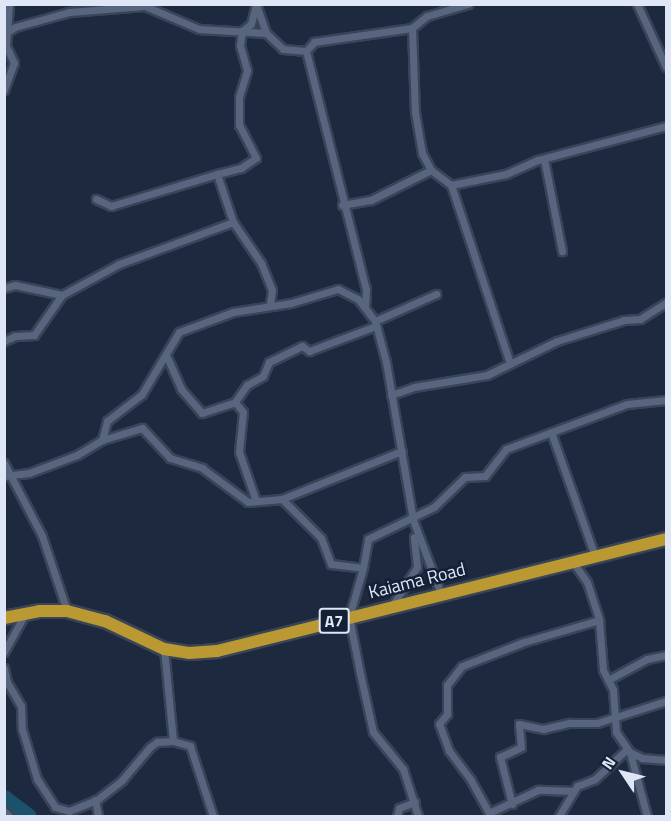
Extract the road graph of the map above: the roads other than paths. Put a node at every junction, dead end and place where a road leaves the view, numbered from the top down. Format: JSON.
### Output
{"nodes":[{"id":1,"x":9,"y":4,"type":"edge"},
{"id":2,"x":468,"y":4,"type":"edge"},
{"id":3,"x":637,"y":4,"type":"edge"},
{"id":4,"x":412,"y":28,"type":"junction"},
{"id":5,"x":242,"y":31,"type":"junction"},
{"id":6,"x":266,"y":33,"type":"junction"},
{"id":7,"x":5,"y":34,"type":"edge"},
{"id":8,"x":306,"y":51,"type":"junction"},
{"id":9,"x":666,"y":67,"type":"edge"},
{"id":10,"x":4,"y":90,"type":"edge"},
{"id":11,"x":666,"y":126,"type":"edge"},
{"id":12,"x":544,"y":159,"type":"junction"},
{"id":13,"x":431,"y":170,"type":"junction"},
{"id":14,"x":217,"y":174,"type":"junction"},
{"id":15,"x":451,"y":185,"type":"junction"},
{"id":16,"x":96,"y":199,"type":"dead end"},
{"id":17,"x":342,"y":205,"type":"junction"},
{"id":18,"x":234,"y":222,"type":"junction"},
{"id":19,"x":562,"y":251,"type":"dead end"},
{"id":20,"x":4,"y":288,"type":"edge"},
{"id":21,"x":436,"y":294,"type":"dead end"},
{"id":22,"x":62,"y":295,"type":"junction"},
{"id":23,"x":666,"y":303,"type":"edge"},
{"id":24,"x":270,"y":304,"type":"junction"},
{"id":25,"x":365,"y":306,"type":"junction"},
{"id":26,"x":375,"y":323,"type":"junction"},
{"id":27,"x":4,"y":341,"type":"edge"},
{"id":28,"x":167,"y":357,"type":"junction"},
{"id":29,"x":510,"y":363,"type":"junction"},
{"id":30,"x":391,"y":395,"type":"junction"},
{"id":31,"x":666,"y":400,"type":"edge"},
{"id":32,"x":235,"y":402,"type":"junction"},
{"id":33,"x":551,"y":432,"type":"junction"},
{"id":34,"x":102,"y":440,"type":"junction"},
{"id":35,"x":402,"y":451,"type":"junction"},
{"id":36,"x":4,"y":463,"type":"edge"},
{"id":37,"x":6,"y":476,"type":"edge"},
{"id":38,"x":282,"y":499,"type":"junction"},
{"id":39,"x":256,"y":501,"type":"junction"},
{"id":40,"x":413,"y":520,"type":"junction"},
{"id":41,"x":666,"y":539,"type":"edge"},
{"id":42,"x":595,"y":556,"type":"junction"},
{"id":43,"x":573,"y":562,"type":"junction"},
{"id":44,"x":363,"y":568,"type":"junction"},
{"id":45,"x":441,"y":594,"type":"junction"},
{"id":46,"x":392,"y":606,"type":"junction"},
{"id":47,"x":67,"y":611,"type":"junction"},
{"id":48,"x":26,"y":613,"type":"junction"},
{"id":49,"x":349,"y":617,"type":"junction"},
{"id":50,"x":4,"y":618,"type":"edge"},
{"id":51,"x":599,"y":620,"type":"junction"},
{"id":52,"x":164,"y":649,"type":"junction"},
{"id":53,"x":4,"y":652,"type":"edge"},
{"id":54,"x":666,"y":655,"type":"edge"},
{"id":55,"x":4,"y":668,"type":"edge"},
{"id":56,"x":608,"y":680,"type":"junction"},
{"id":57,"x":666,"y":701,"type":"edge"},
{"id":58,"x":615,"y":715,"type":"junction"},
{"id":59,"x":173,"y":741,"type":"junction"},
{"id":60,"x":630,"y":753,"type":"junction"},
{"id":61,"x":666,"y":760,"type":"edge"},
{"id":62,"x":574,"y":790,"type":"junction"},
{"id":63,"x":95,"y":800,"type":"junction"},
{"id":64,"x":415,"y":802,"type":"junction"},
{"id":65,"x":512,"y":804,"type":"junction"},
{"id":66,"x":4,"y":811,"type":"edge"},
{"id":67,"x":9,"y":816,"type":"edge"},
{"id":68,"x":98,"y":816,"type":"edge"},
{"id":69,"x":213,"y":816,"type":"edge"},
{"id":70,"x":397,"y":816,"type":"edge"},
{"id":71,"x":418,"y":816,"type":"edge"},
{"id":72,"x":559,"y":816,"type":"edge"},
{"id":73,"x":646,"y":816,"type":"edge"}],
"edges":[{"from":1,"to":7,"type":"street"},
{"from":2,"to":4,"type":"street"},
{"from":3,"to":9,"type":"street"},
{"from":4,"to":8,"type":"street"},
{"from":4,"to":13,"type":"street"},
{"from":5,"to":6,"type":"street"},
{"from":5,"to":6,"type":"street"},
{"from":5,"to":7,"type":"street"},
{"from":5,"to":14,"type":"street"},
{"from":6,"to":8,"type":"street"},
{"from":7,"to":10,"type":"street"},
{"from":8,"to":17,"type":"street"},
{"from":11,"to":12,"type":"street"},
{"from":12,"to":15,"type":"street"},
{"from":12,"to":19,"type":"street"},
{"from":13,"to":15,"type":"street"},
{"from":13,"to":17,"type":"street"},
{"from":14,"to":16,"type":"street"},
{"from":14,"to":18,"type":"street"},
{"from":15,"to":29,"type":"street"},
{"from":17,"to":25,"type":"street"},
{"from":18,"to":22,"type":"street"},
{"from":18,"to":24,"type":"street"},
{"from":20,"to":22,"type":"street"},
{"from":21,"to":26,"type":"street"},
{"from":22,"to":27,"type":"street"},
{"from":23,"to":29,"type":"street"},
{"from":24,"to":25,"type":"street"},
{"from":24,"to":28,"type":"street"},
{"from":25,"to":26,"type":"street"},
{"from":26,"to":30,"type":"street"},
{"from":26,"to":32,"type":"street"},
{"from":28,"to":32,"type":"street"},
{"from":28,"to":34,"type":"street"},
{"from":29,"to":30,"type":"street"},
{"from":30,"to":35,"type":"street"},
{"from":31,"to":33,"type":"street"},
{"from":32,"to":39,"type":"street"},
{"from":33,"to":40,"type":"street"},
{"from":33,"to":42,"type":"street"},
{"from":34,"to":37,"type":"street"},
{"from":34,"to":39,"type":"street"},
{"from":35,"to":38,"type":"street"},
{"from":35,"to":40,"type":"street"},
{"from":36,"to":37,"type":"street"},
{"from":37,"to":47,"type":"street"},
{"from":38,"to":39,"type":"street"},
{"from":38,"to":44,"type":"street"},
{"from":40,"to":44,"type":"street"},
{"from":40,"to":45,"type":"street"},
{"from":40,"to":46,"type":"street"},
{"from":41,"to":42,"type":"highway","name":"Kaiama Road","number":"A7"},
{"from":42,"to":43,"type":"highway","name":"Kaiama Road","number":"A7"},
{"from":43,"to":45,"type":"highway","name":"Kaiama Road","number":"A7"},
{"from":43,"to":51,"type":"street"},
{"from":44,"to":49,"type":"street"},
{"from":45,"to":46,"type":"highway","name":"Kaiama Road","number":"A7"},
{"from":46,"to":49,"type":"highway","name":"Kaiama Road","number":"A7"},
{"from":47,"to":48,"type":"highway","name":"Kaiama Road","number":"A7"},
{"from":47,"to":52,"type":"highway","name":"Kaiama Road","number":"A7"},
{"from":48,"to":50,"type":"highway","name":"Kaiama Road","number":"A7"},
{"from":48,"to":53,"type":"street"},
{"from":49,"to":52,"type":"highway","name":"Kaiama Road","number":"A7"},
{"from":49,"to":64,"type":"street"},
{"from":51,"to":56,"type":"street"},
{"from":51,"to":65,"type":"street"},
{"from":52,"to":59,"type":"street"},
{"from":54,"to":56,"type":"street"},
{"from":55,"to":63,"type":"street"},
{"from":56,"to":58,"type":"street"},
{"from":57,"to":58,"type":"street"},
{"from":58,"to":60,"type":"street"},
{"from":58,"to":65,"type":"street"},
{"from":59,"to":63,"type":"street"},
{"from":59,"to":69,"type":"street"},
{"from":60,"to":61,"type":"street"},
{"from":60,"to":62,"type":"street"},
{"from":60,"to":73,"type":"street"},
{"from":62,"to":65,"type":"street"},
{"from":62,"to":72,"type":"street"},
{"from":63,"to":68,"type":"street"},
{"from":64,"to":70,"type":"street"},
{"from":64,"to":71,"type":"street"},
{"from":66,"to":67,"type":"street"}]}
